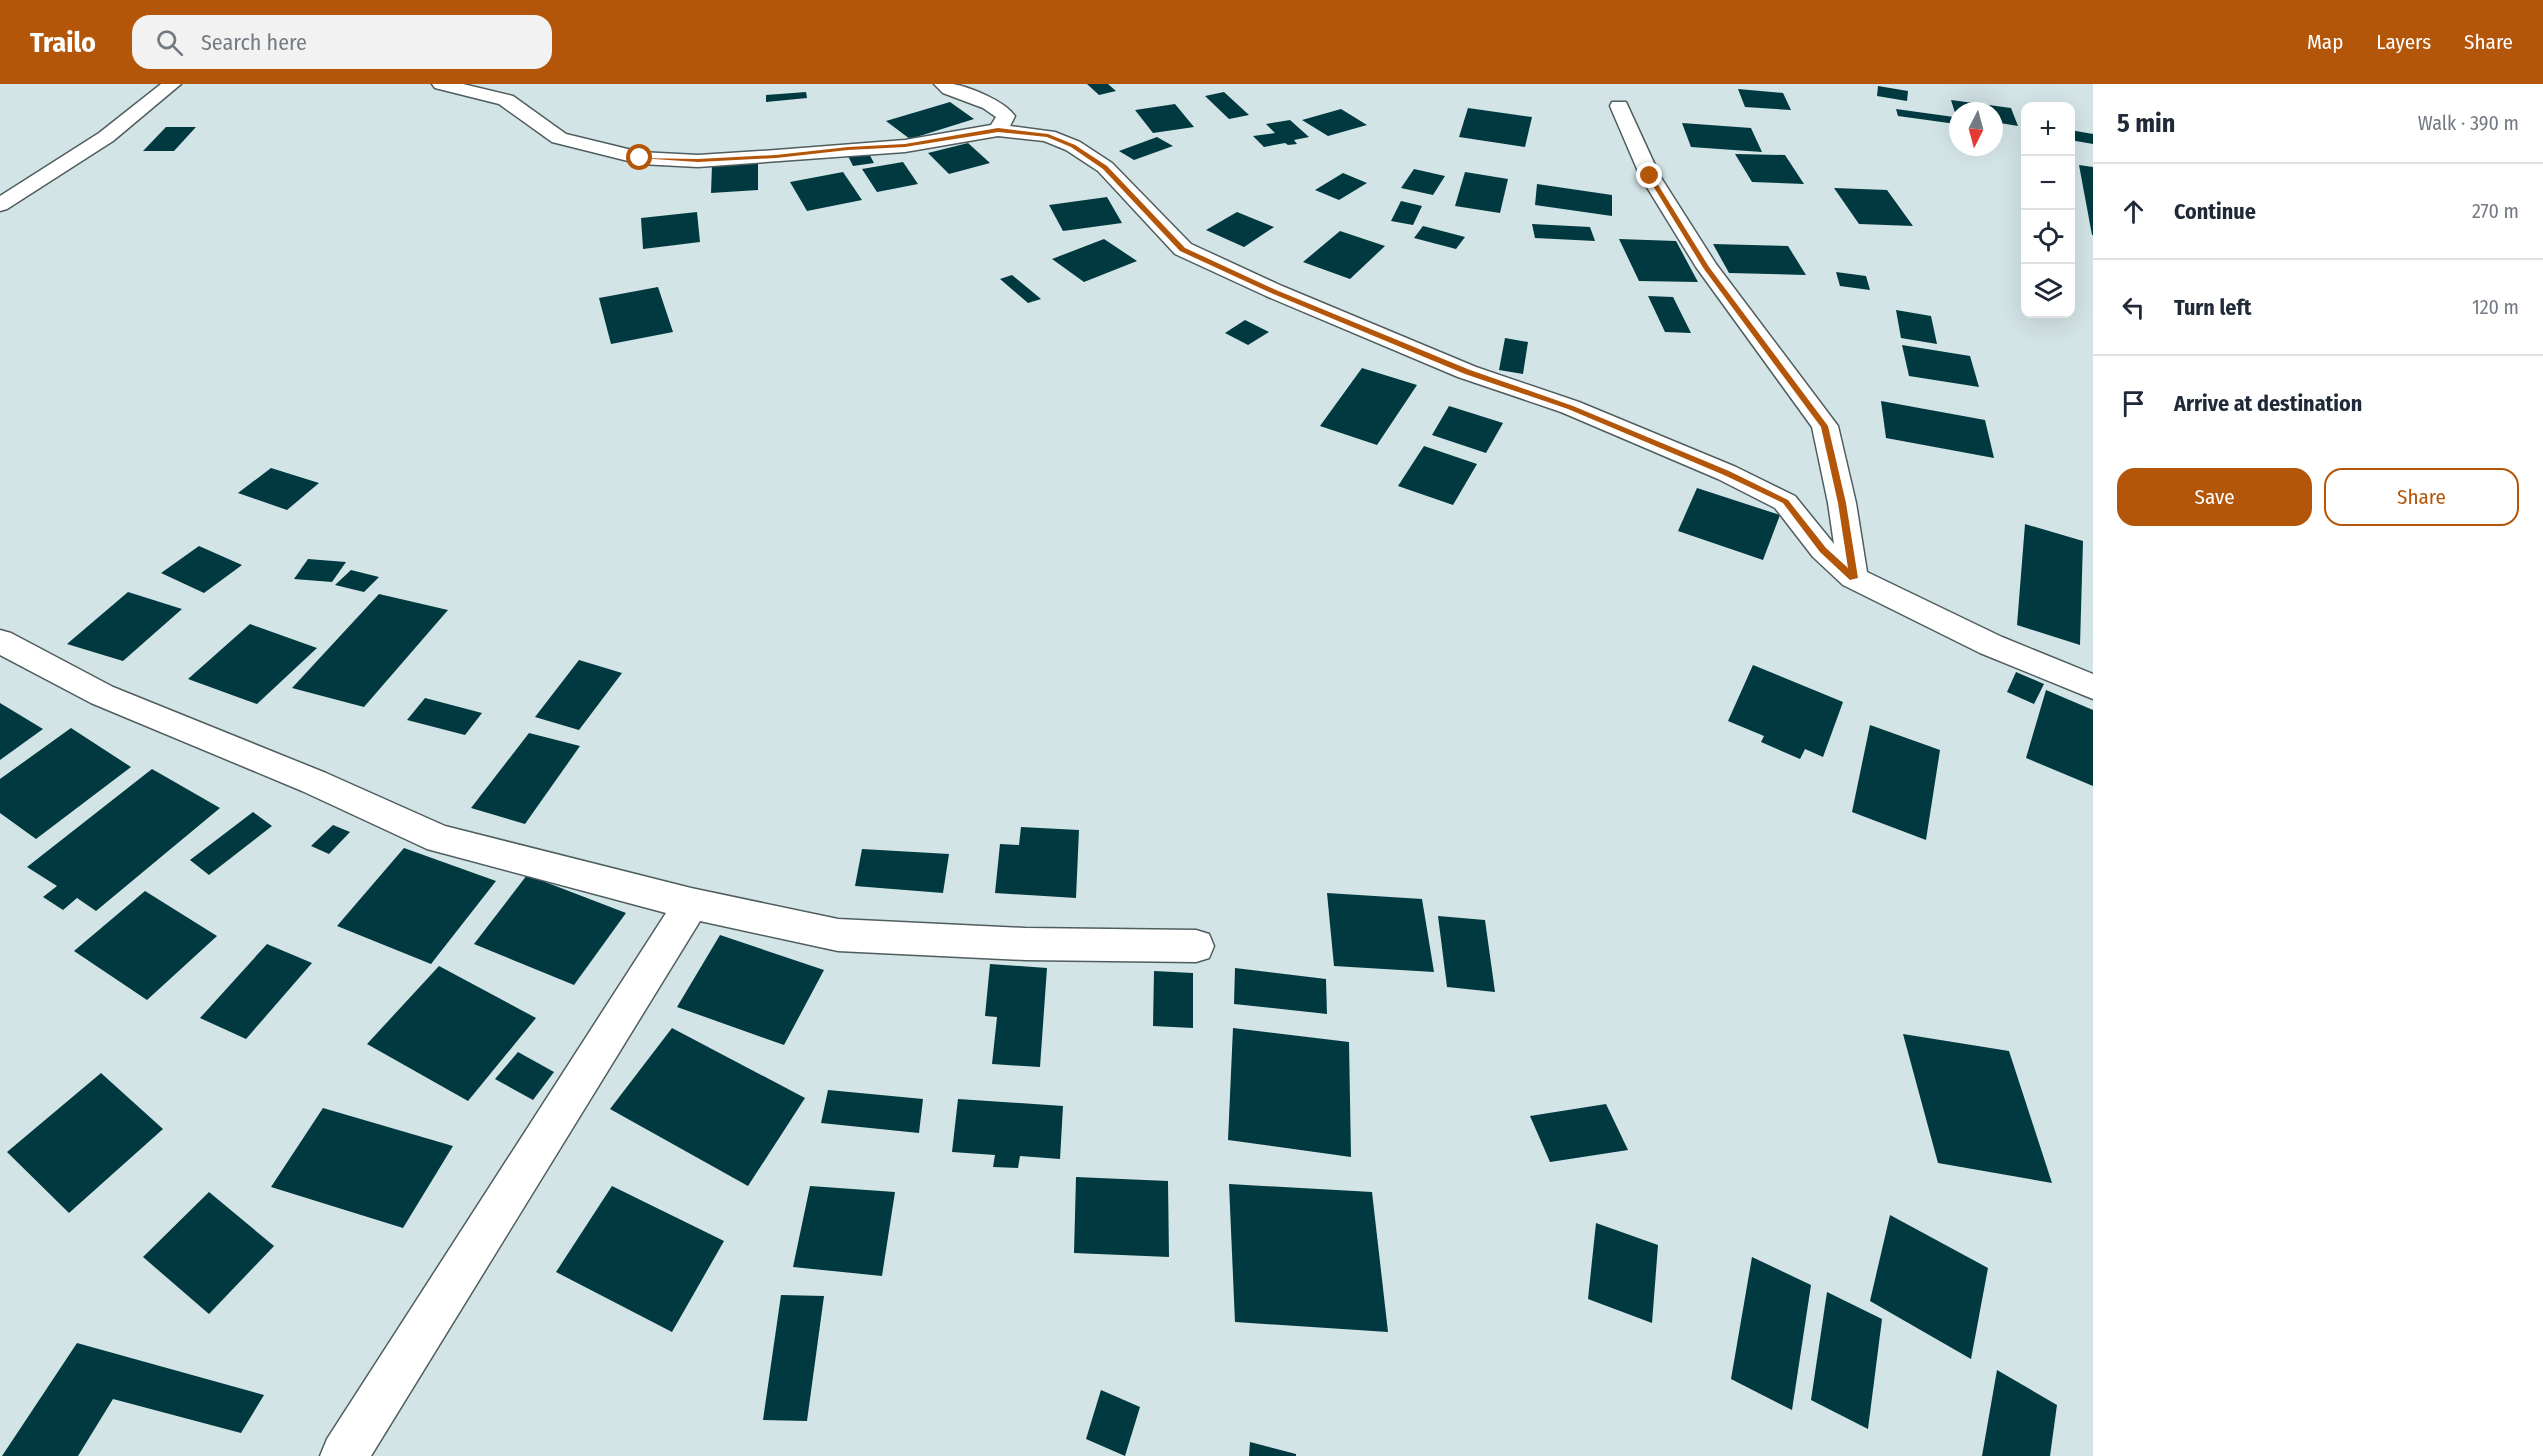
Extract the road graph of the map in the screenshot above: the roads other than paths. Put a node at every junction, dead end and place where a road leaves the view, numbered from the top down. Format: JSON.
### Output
{"nodes":[{"id":1,"x":172,"y":84,"type":"edge"},
{"id":2,"x":441,"y":84,"type":"edge"},
{"id":3,"x":943,"y":84,"type":"edge"},
{"id":4,"x":1620,"y":106,"type":"dead end"},
{"id":5,"x":998,"y":130,"type":"junction"},
{"id":6,"x":0,"y":205,"type":"edge"},
{"id":7,"x":1853,"y":578,"type":"junction"},
{"id":8,"x":0,"y":641,"type":"edge"},
{"id":9,"x":2093,"y":687,"type":"edge"},
{"id":10,"x":691,"y":904,"type":"junction"},
{"id":11,"x":1196,"y":946,"type":"dead end"},
{"id":12,"x":344,"y":1456,"type":"edge"}],
"edges":[{"from":1,"to":6,"type":"street"},
{"from":2,"to":5,"type":"street"},
{"from":3,"to":5,"type":"street"},
{"from":4,"to":7,"type":"street"},
{"from":5,"to":7,"type":"street"},
{"from":7,"to":9,"type":"street"},
{"from":8,"to":10,"type":"street"},
{"from":10,"to":11,"type":"street"},
{"from":10,"to":12,"type":"street"}]}
